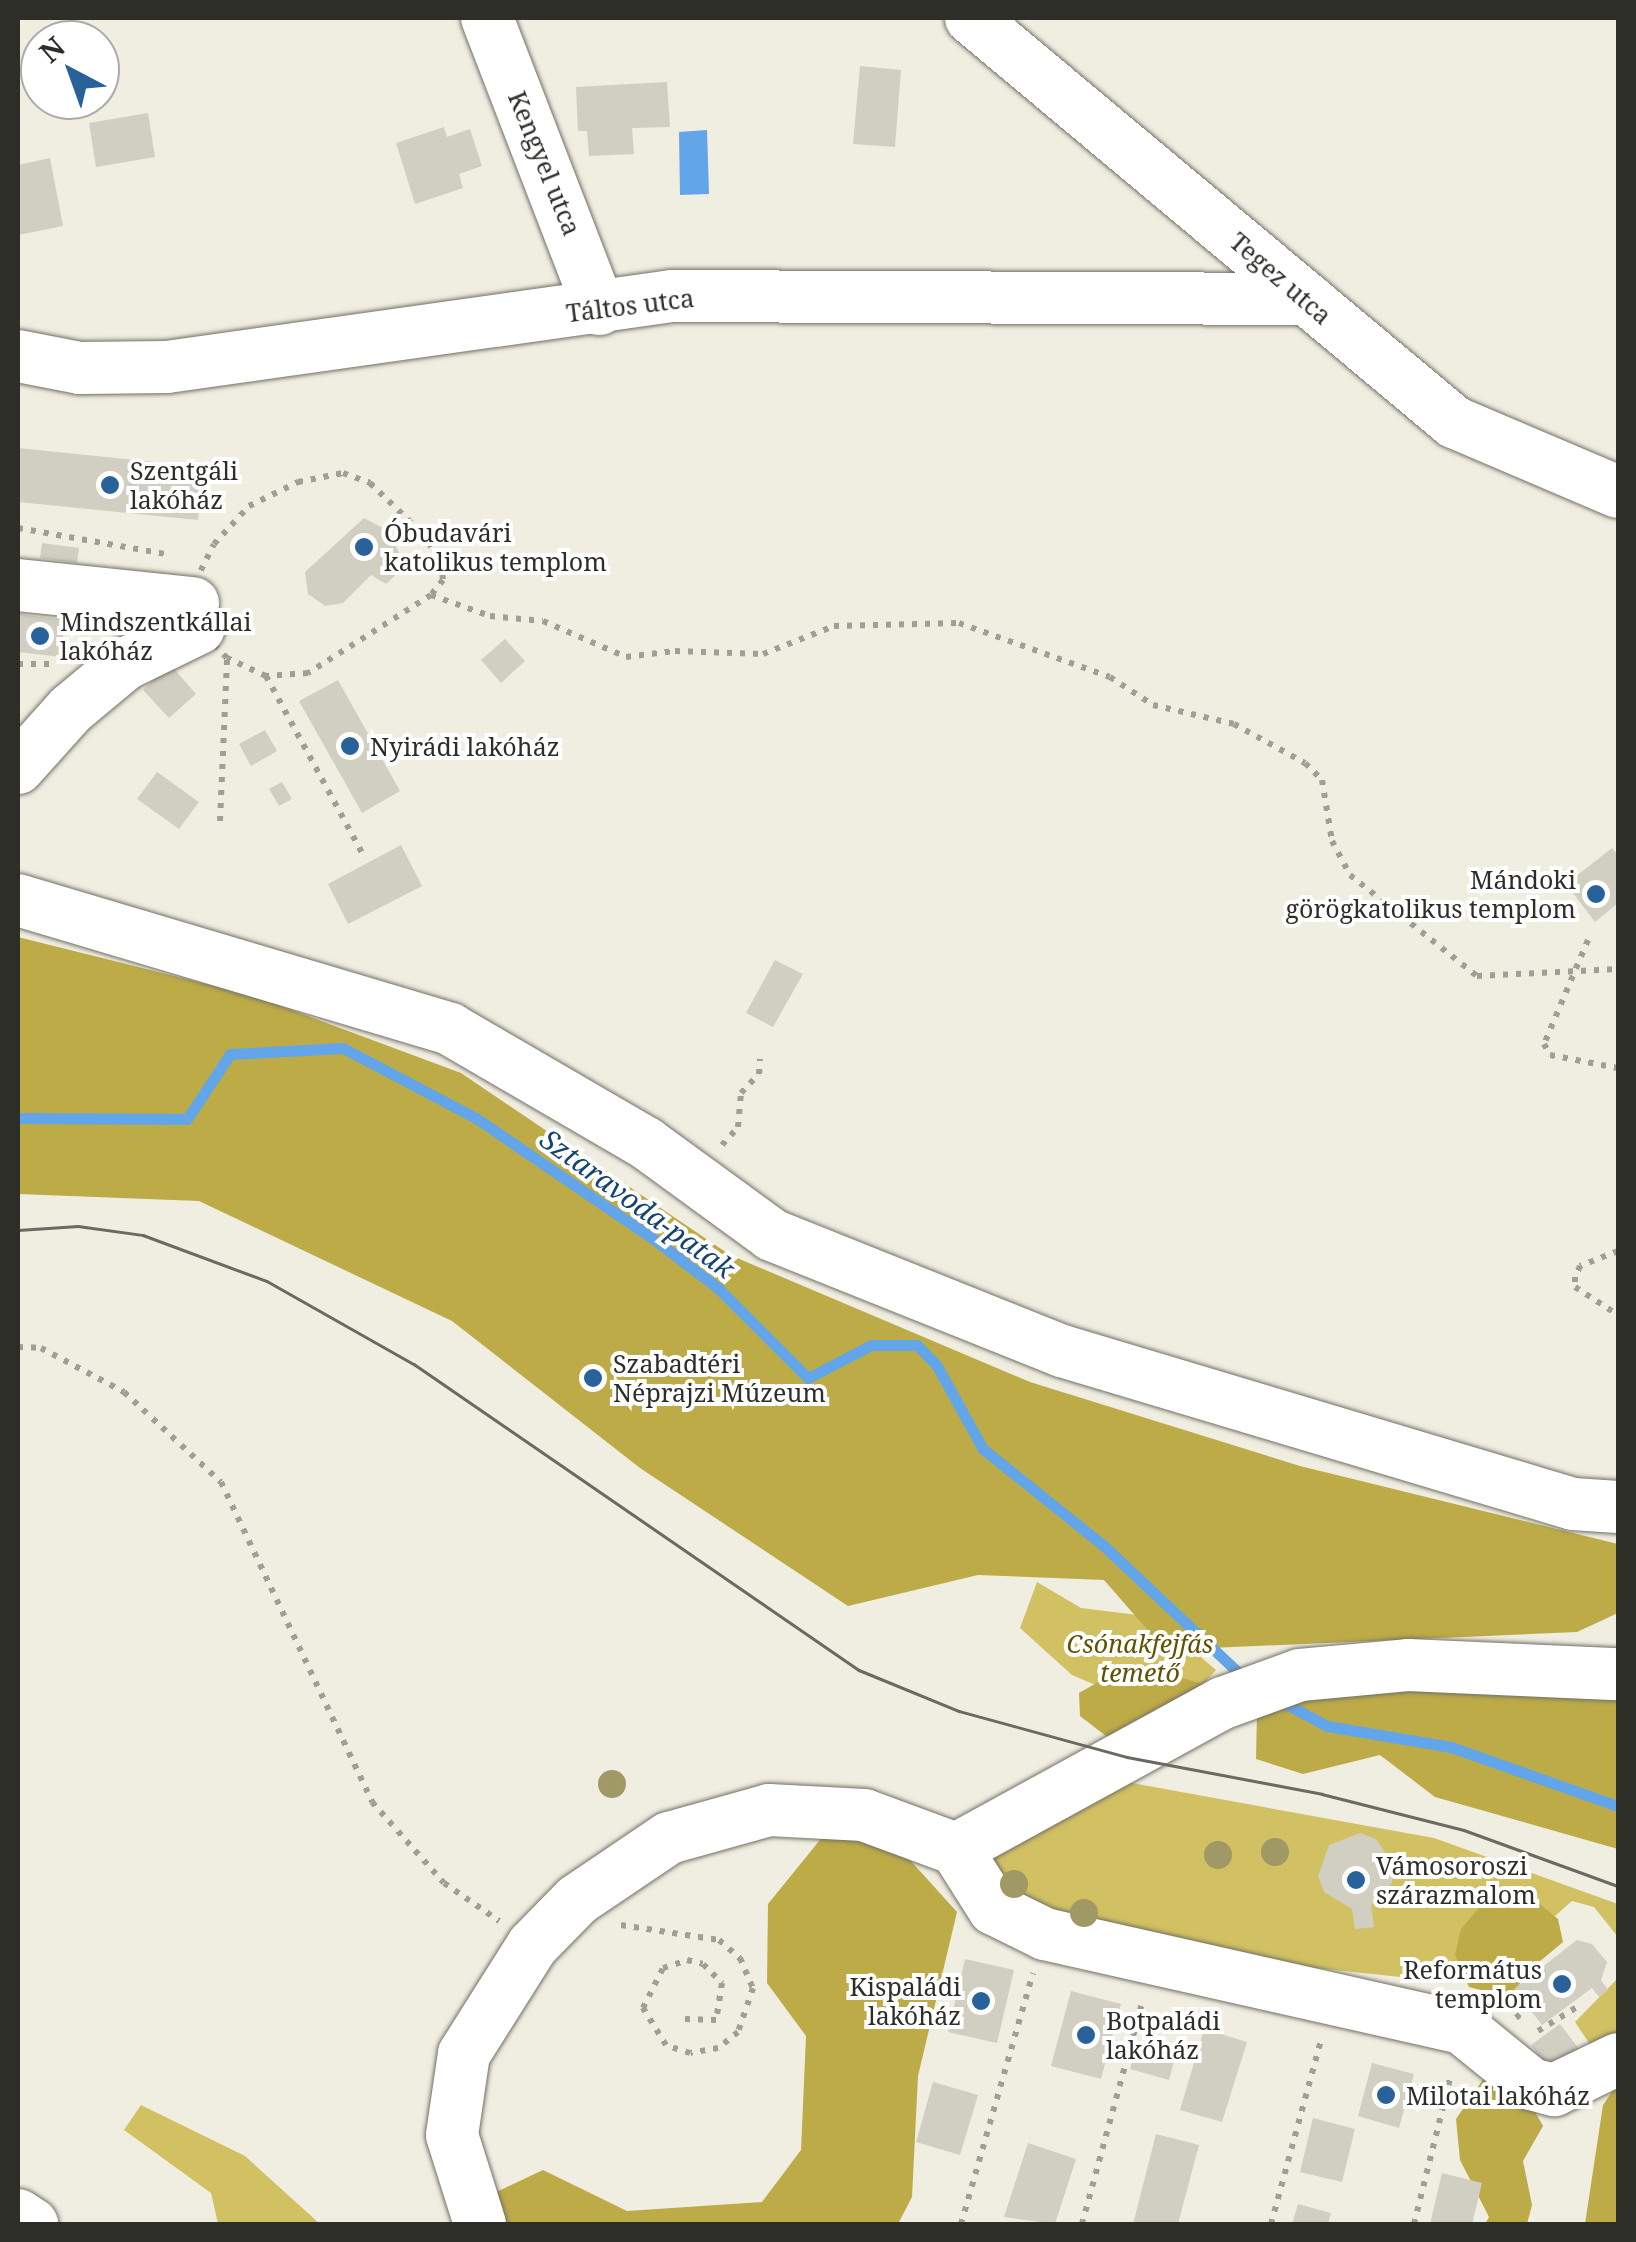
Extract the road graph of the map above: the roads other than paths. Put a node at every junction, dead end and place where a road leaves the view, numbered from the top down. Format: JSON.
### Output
{"nodes":[{"id":1,"x":487,"y":18,"type":"edge"},
{"id":2,"x":971,"y":18,"type":"edge"},
{"id":3,"x":1307,"y":299,"type":"junction"},
{"id":4,"x":599,"y":310,"type":"junction"},
{"id":5,"x":18,"y":356,"type":"edge"},
{"id":6,"x":1618,"y":492,"type":"edge"},
{"id":7,"x":18,"y":585,"type":"edge"},
{"id":8,"x":18,"y":768,"type":"edge"},
{"id":9,"x":18,"y":900,"type":"edge"},
{"id":10,"x":1618,"y":1507,"type":"edge"},
{"id":11,"x":1618,"y":1674,"type":"edge"},
{"id":12,"x":956,"y":1849,"type":"junction"},
{"id":13,"x":1618,"y":2059,"type":"edge"},
{"id":14,"x":18,"y":2215,"type":"edge"},
{"id":15,"x":32,"y":2224,"type":"edge"},
{"id":16,"x":480,"y":2224,"type":"edge"}],
"edges":[{"from":1,"to":4,"type":"street","name":"Kengyel utca"},
{"from":2,"to":3,"type":"street","name":"Tegez utca"},
{"from":3,"to":4,"type":"street","name":"Táltos utca"},
{"from":3,"to":6,"type":"street","name":"Tegez utca"},
{"from":4,"to":5,"type":"street","name":"Táltos utca"},
{"from":7,"to":8,"type":"street"},
{"from":9,"to":10,"type":"street"},
{"from":11,"to":12,"type":"street"},
{"from":12,"to":13,"type":"street"},
{"from":12,"to":16,"type":"street"},
{"from":14,"to":15,"type":"street"}]}
